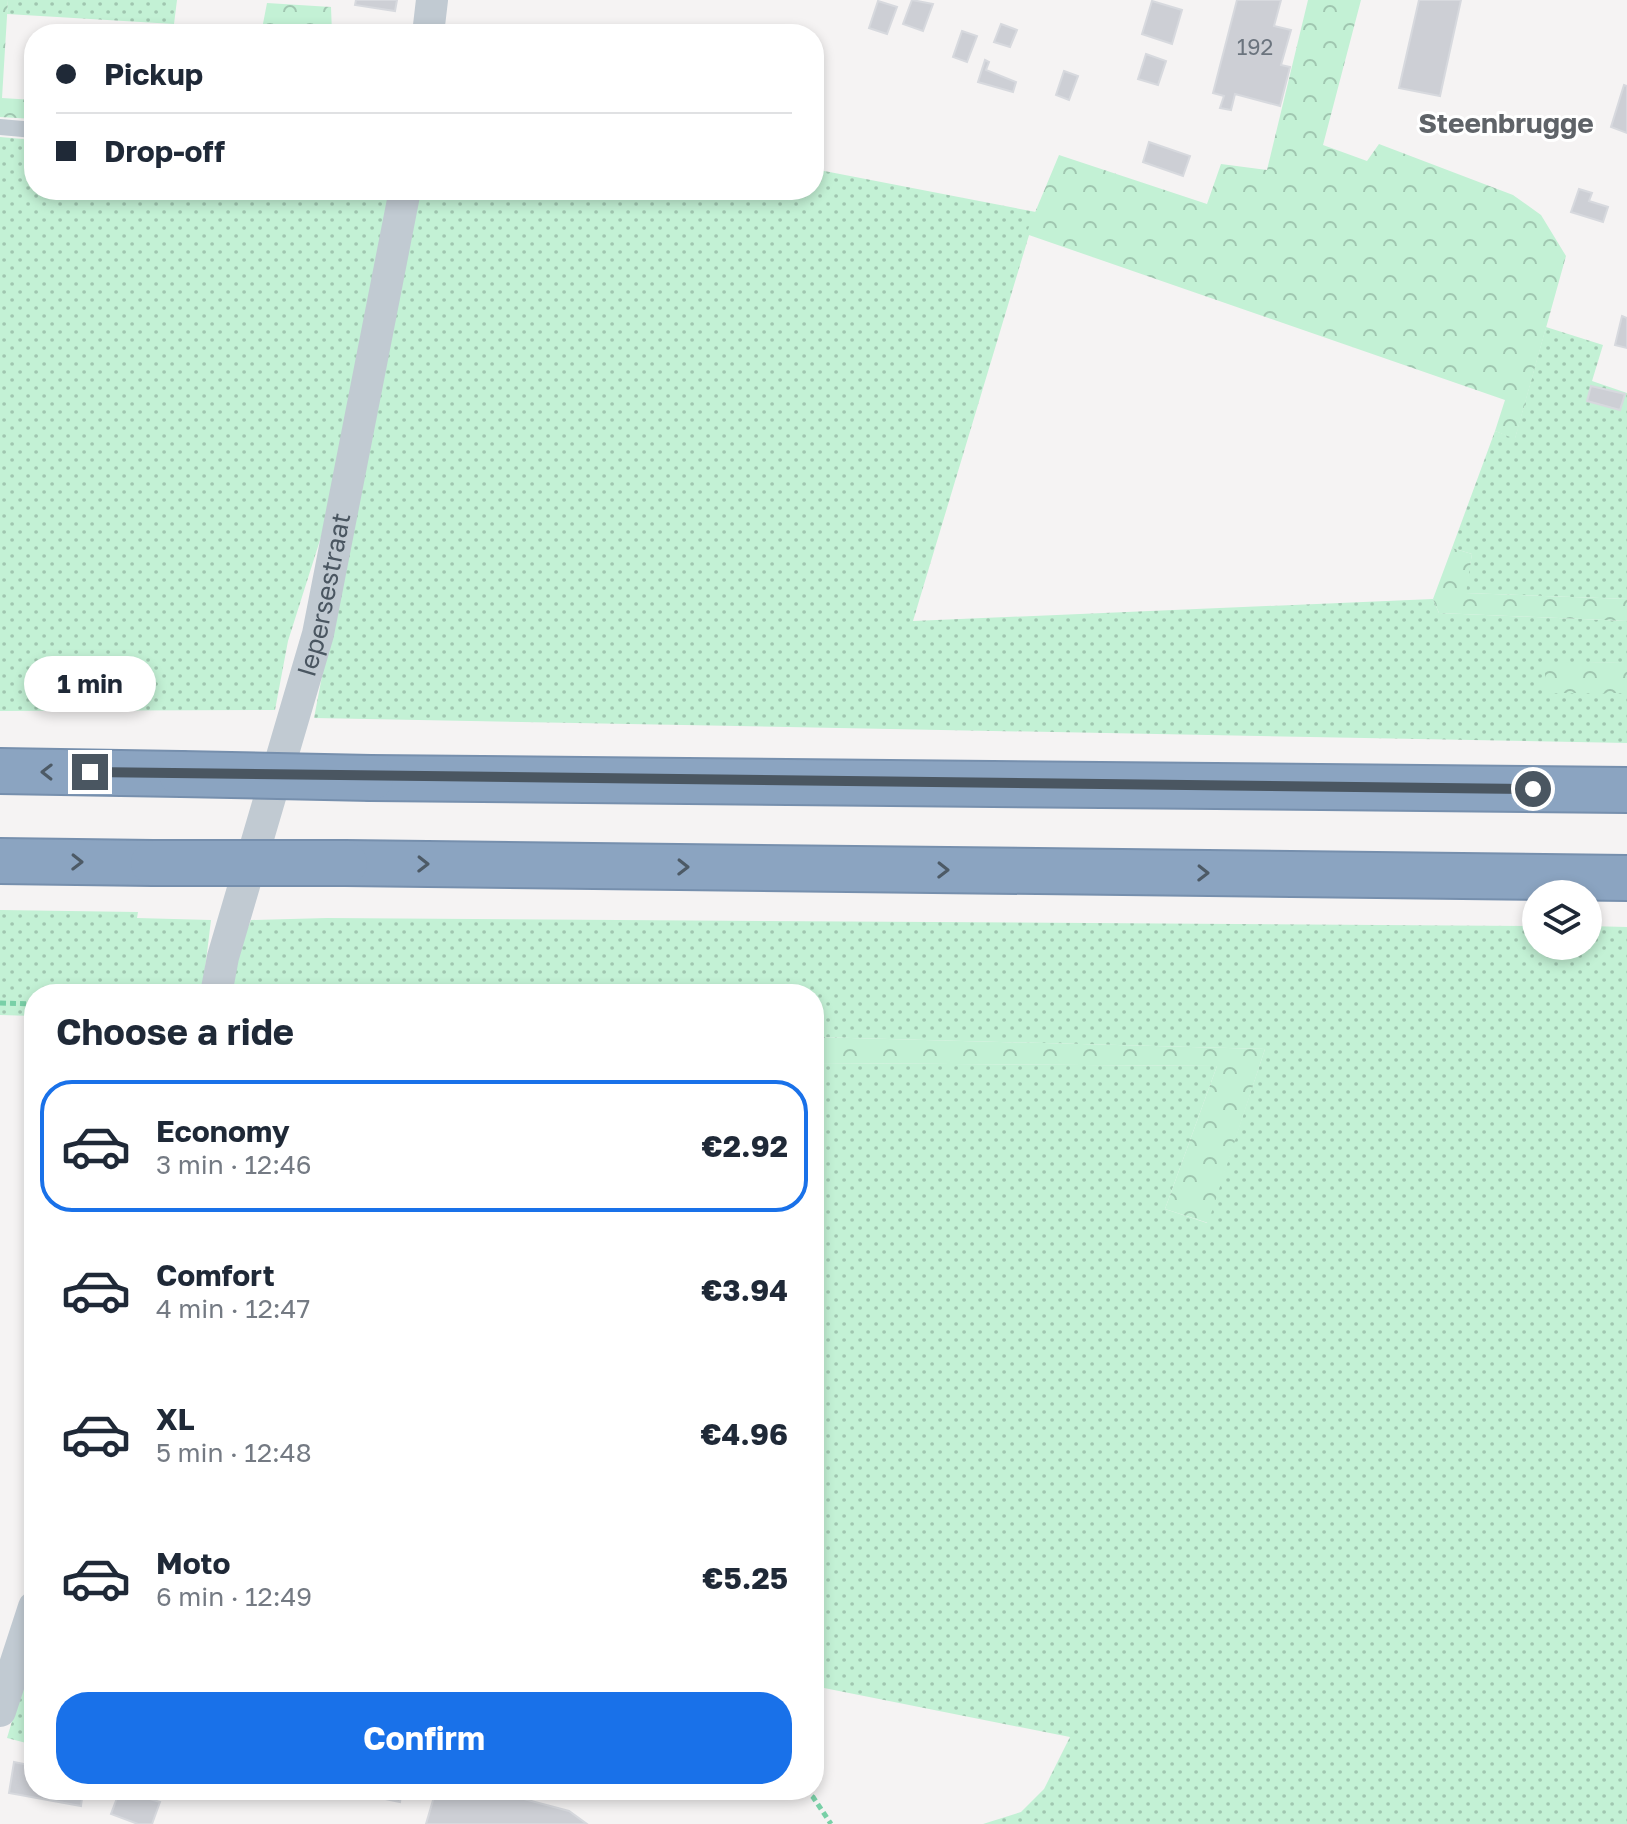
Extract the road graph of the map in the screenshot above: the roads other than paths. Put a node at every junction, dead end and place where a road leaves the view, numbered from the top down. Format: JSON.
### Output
{"nodes":[{"id":1,"x":432,"y":0,"type":"edge"},
{"id":2,"x":429,"y":24,"type":"edge"},
{"id":3,"x":0,"y":127,"type":"edge"},
{"id":4,"x":24,"y":129,"type":"edge"},
{"id":5,"x":403,"y":200,"type":"edge"},
{"id":6,"x":0,"y":771,"type":"edge"},
{"id":7,"x":1627,"y":790,"type":"edge"},
{"id":8,"x":0,"y":861,"type":"edge"},
{"id":9,"x":1627,"y":878,"type":"edge"},
{"id":10,"x":218,"y":984,"type":"edge"},
{"id":11,"x":24,"y":1638,"type":"edge"},
{"id":12,"x":0,"y":1711,"type":"edge"}],
"edges":[{"from":1,"to":2,"type":"street"},
{"from":3,"to":4,"type":"lane"},
{"from":5,"to":10,"type":"street","name":"Iepersestraat"},
{"from":7,"to":6,"type":"highway","one_way":true,"bridge":true},
{"from":8,"to":9,"type":"highway","one_way":true,"bridge":true},
{"from":11,"to":12,"type":"street"}]}
